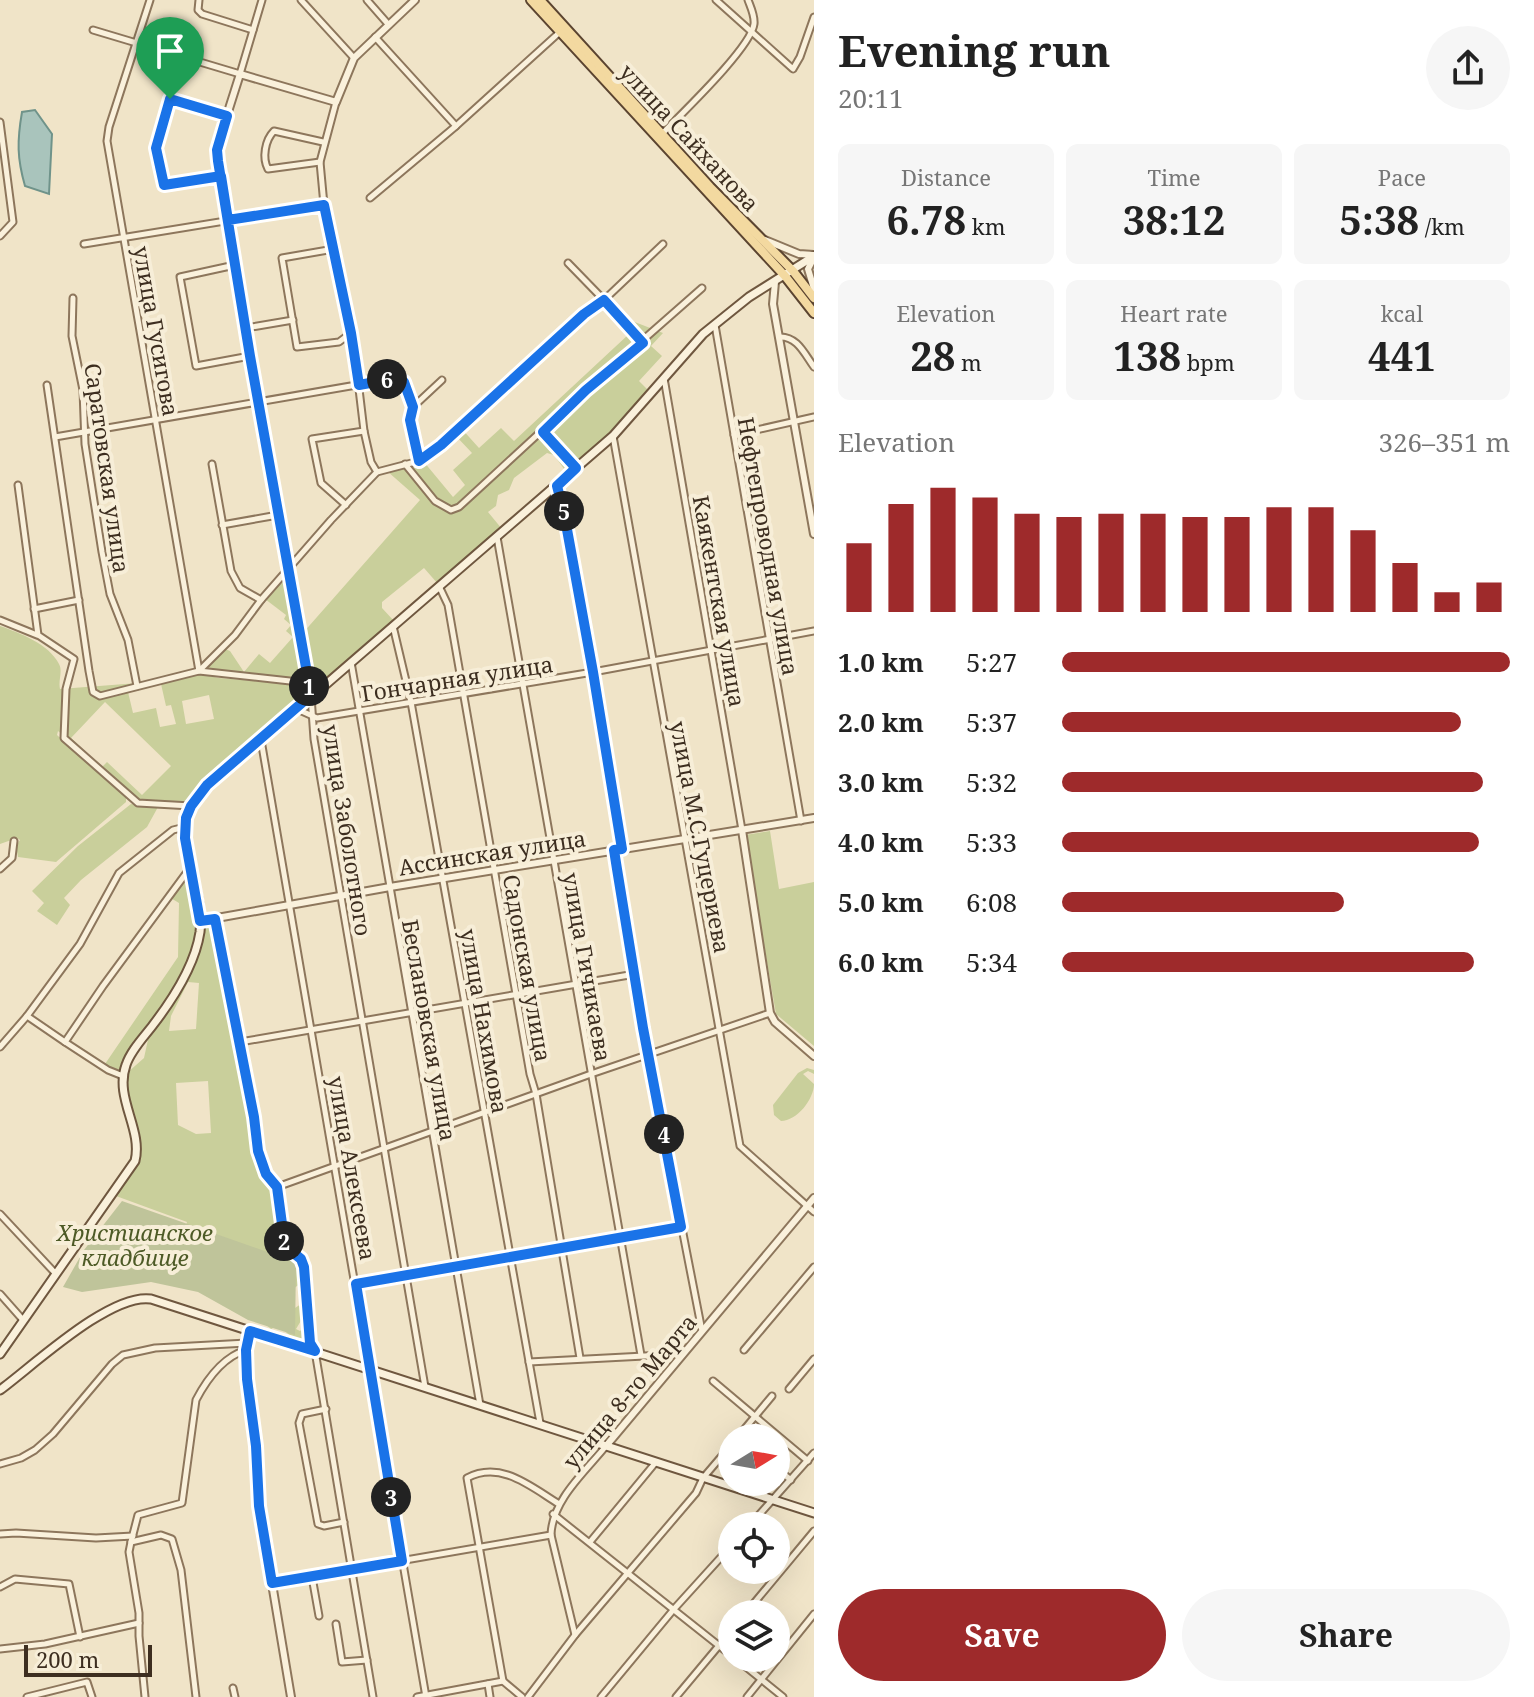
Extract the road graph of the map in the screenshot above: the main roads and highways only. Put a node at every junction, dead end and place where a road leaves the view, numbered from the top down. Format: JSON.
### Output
{"nodes":[{"id":1,"x":538,"y":1,"type":"edge"},
{"id":2,"x":660,"y":136,"type":"junction"},
{"id":3,"x":814,"y":256,"type":"edge"},
{"id":4,"x":789,"y":273,"type":"junction"},
{"id":5,"x":814,"y":298,"type":"edge"},
{"id":6,"x":814,"y":313,"type":"edge"},
{"id":7,"x":0,"y":1354,"type":"edge"},
{"id":8,"x":0,"y":1390,"type":"edge"},
{"id":9,"x":814,"y":1513,"type":"edge"}],
"edges":[{"from":1,"to":2,"type":"main road"},
{"from":2,"to":4,"type":"main road"},
{"from":2,"to":4,"type":"main road","name":"улица Сайханова"},
{"from":3,"to":4,"type":"main road"},
{"from":4,"to":5,"type":"main road","name":"улица Сайханова"},
{"from":4,"to":6,"type":"main road","name":"улица Сайханова"},
{"from":4,"to":7,"type":"main road"},
{"from":8,"to":9,"type":"main road"}]}
